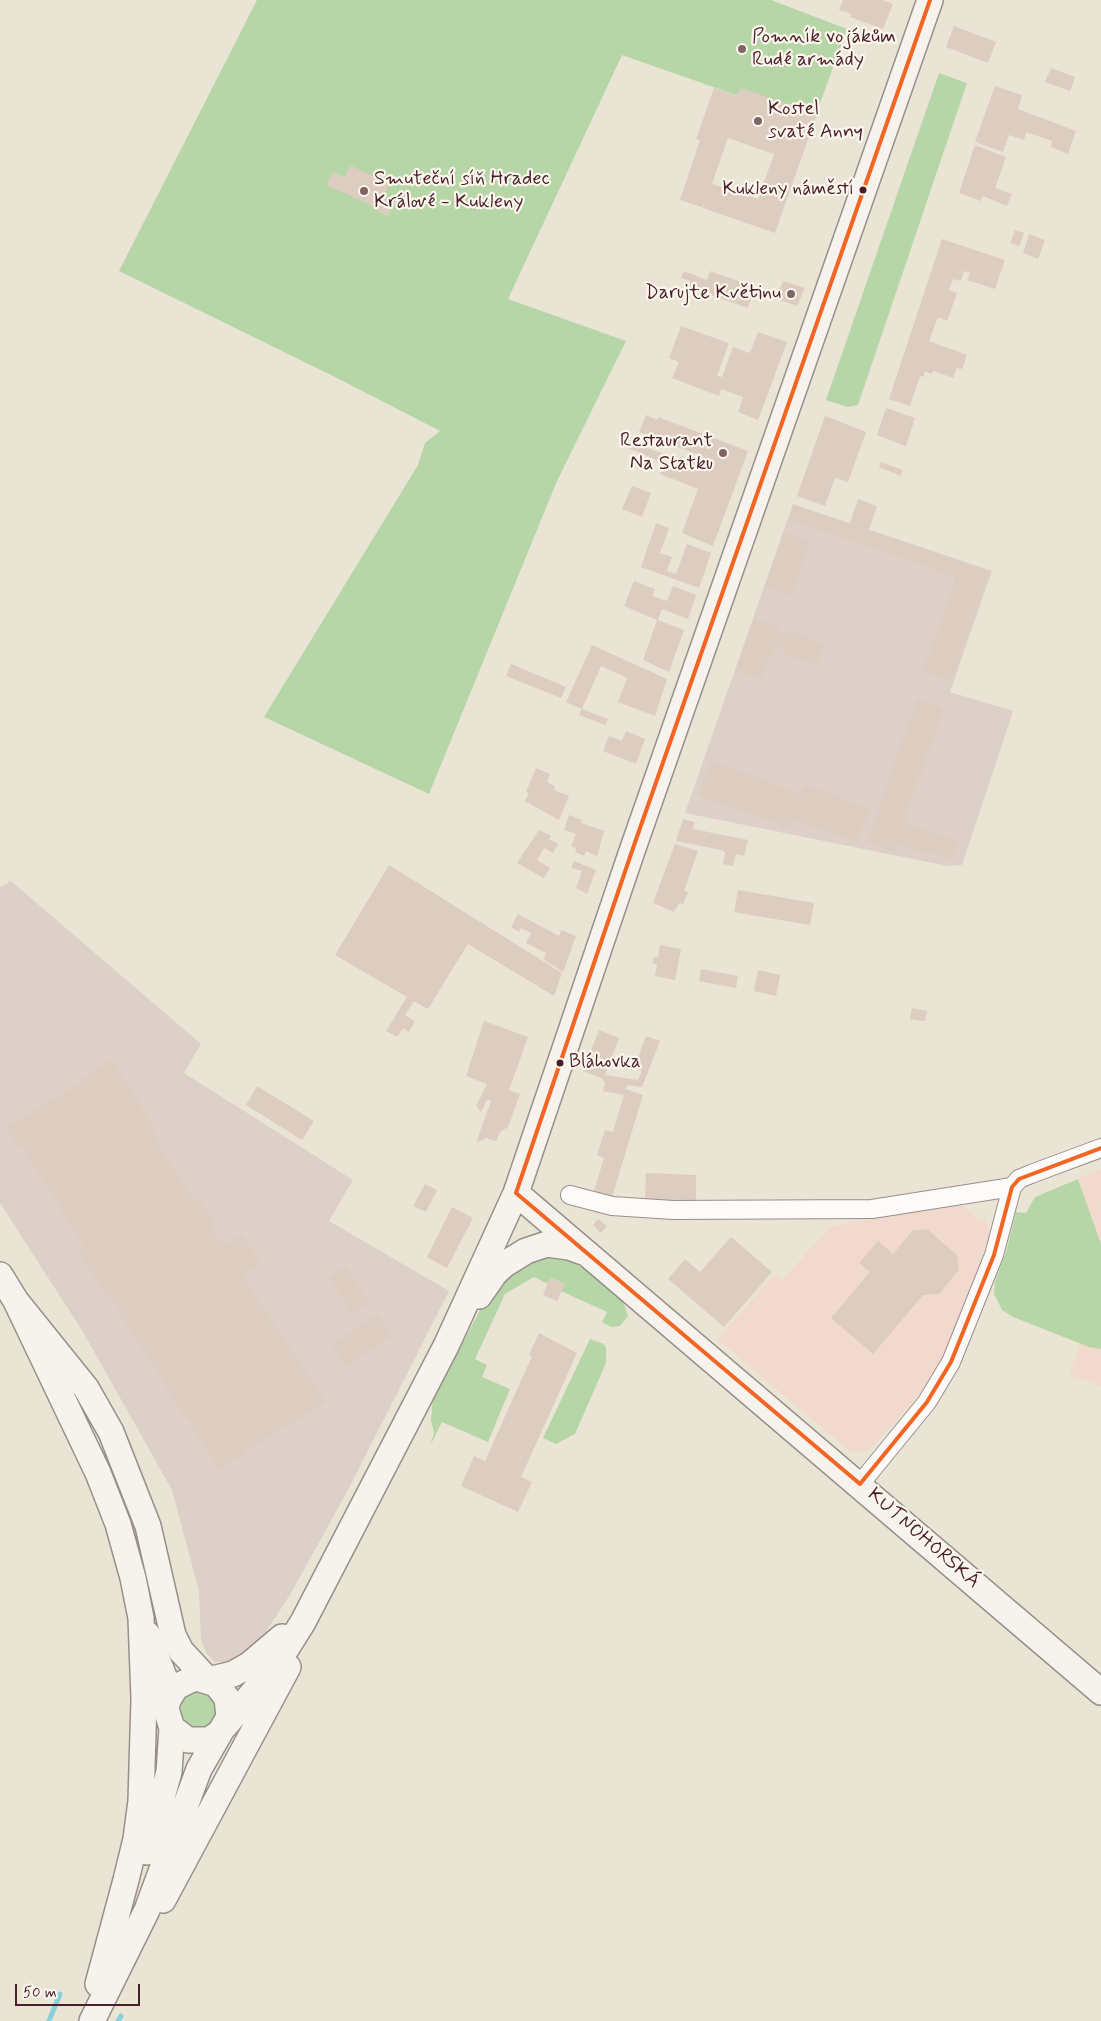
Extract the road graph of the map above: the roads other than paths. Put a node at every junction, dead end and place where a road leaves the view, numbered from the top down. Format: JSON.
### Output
{"nodes":[{"id":1,"x":930,"y":0,"type":"edge"},
{"id":2,"x":1101,"y":1148,"type":"edge"},
{"id":3,"x":1012,"y":1187,"type":"junction"},
{"id":4,"x":516,"y":1193,"type":"junction"},
{"id":5,"x":570,"y":1194,"type":"dead end"},
{"id":6,"x":596,"y":1260,"type":"junction"},
{"id":7,"x":0,"y":1275,"type":"edge"},
{"id":8,"x":16,"y":1301,"type":"junction"},
{"id":9,"x":446,"y":1346,"type":"junction"},
{"id":10,"x":860,"y":1484,"type":"junction"},
{"id":11,"x":318,"y":1595,"type":"junction"},
{"id":12,"x":141,"y":1618,"type":"junction"},
{"id":13,"x":208,"y":1680,"type":"junction"},
{"id":14,"x":1101,"y":1692,"type":"edge"},
{"id":15,"x":168,"y":1700,"type":"junction"},
{"id":16,"x":172,"y":1728,"type":"junction"},
{"id":17,"x":222,"y":1730,"type":"junction"},
{"id":18,"x":103,"y":1986,"type":"junction"},
{"id":19,"x":80,"y":2021,"type":"edge"},
{"id":20,"x":92,"y":2021,"type":"edge"}],
"edges":[{"from":1,"to":4,"type":"main road"},
{"from":2,"to":3,"type":"street"},
{"from":3,"to":5,"type":"street"},
{"from":3,"to":10,"type":"street"},
{"from":4,"to":6,"type":"main road","name":"KUTNOHORSKÁ"},
{"from":4,"to":9,"type":"main road"},
{"from":6,"to":9,"type":"main road"},
{"from":6,"to":10,"type":"main road","name":"KUTNOHORSKÁ"},
{"from":7,"to":8,"type":"main road"},
{"from":8,"to":12,"type":"main road"},
{"from":8,"to":13,"type":"main road"},
{"from":9,"to":11,"type":"main road"},
{"from":10,"to":14,"type":"main road","name":"KUTNOHORSKÁ"},
{"from":11,"to":13,"type":"main road"},
{"from":11,"to":17,"type":"main road"},
{"from":11,"to":18,"type":"main road"},
{"from":12,"to":15,"type":"main road"},
{"from":12,"to":18,"type":"main road"},
{"from":13,"to":15,"type":"main road"},
{"from":13,"to":17,"type":"main road"},
{"from":15,"to":16,"type":"main road"},
{"from":16,"to":17,"type":"main road"},
{"from":16,"to":18,"type":"main road"},
{"from":17,"to":18,"type":"main road"},
{"from":18,"to":19,"type":"main road"},
{"from":18,"to":20,"type":"main road"}]}
